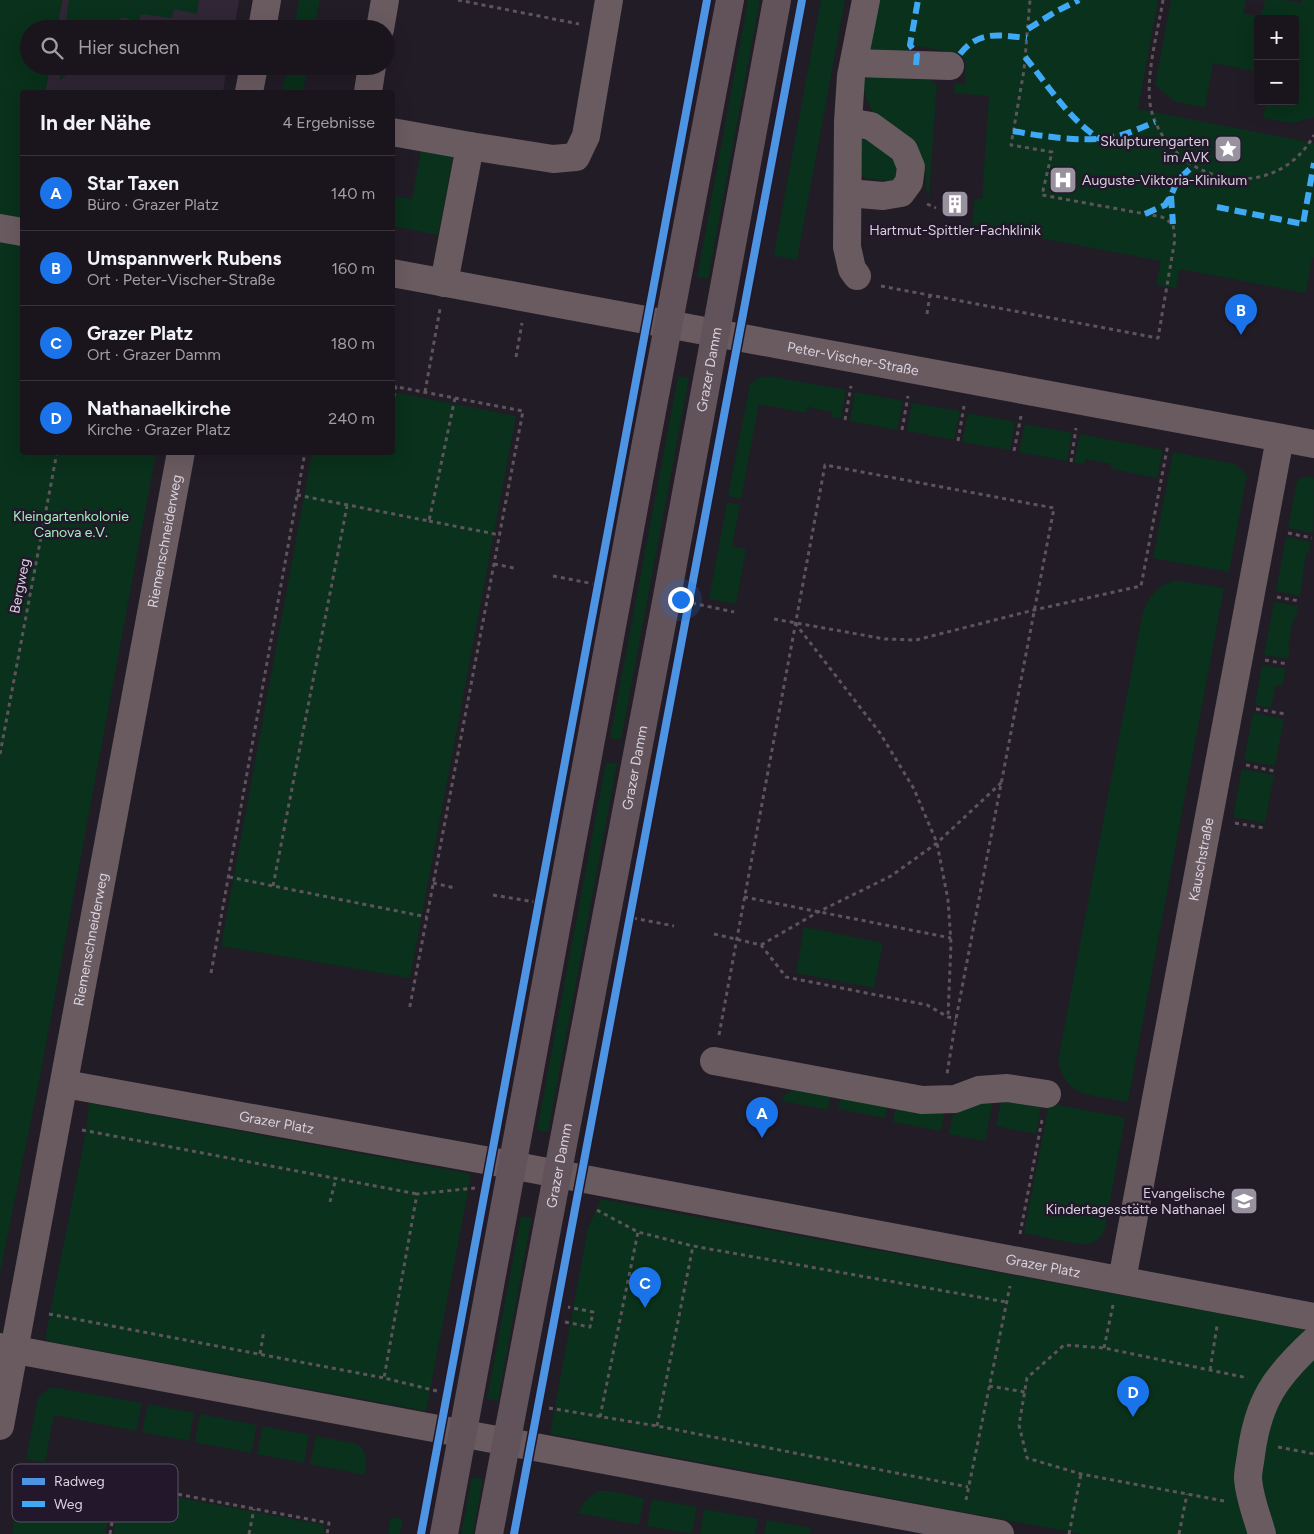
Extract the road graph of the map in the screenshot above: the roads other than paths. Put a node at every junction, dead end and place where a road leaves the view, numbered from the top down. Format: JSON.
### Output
{"nodes":[{"id":1,"x":267,"y":0,"type":"edge"},
{"id":2,"x":385,"y":0,"type":"edge"},
{"id":3,"x":609,"y":0,"type":"edge"},
{"id":4,"x":730,"y":0,"type":"edge"},
{"id":5,"x":777,"y":0,"type":"edge"},
{"id":6,"x":866,"y":0,"type":"edge"},
{"id":7,"x":264,"y":20,"type":"edge"},
{"id":8,"x":382,"y":20,"type":"edge"},
{"id":9,"x":854,"y":63,"type":"junction"},
{"id":10,"x":950,"y":66,"type":"dead end"},
{"id":11,"x":252,"y":75,"type":"edge"},
{"id":12,"x":371,"y":75,"type":"edge"},
{"id":13,"x":249,"y":90,"type":"edge"},
{"id":14,"x":368,"y":90,"type":"edge"},
{"id":15,"x":848,"y":122,"type":"junction"},
{"id":16,"x":395,"y":133,"type":"edge"},
{"id":17,"x":470,"y":146,"type":"junction"},
{"id":18,"x":848,"y":193,"type":"junction"},
{"id":19,"x":0,"y":228,"type":"edge"},
{"id":20,"x":20,"y":232,"type":"edge"},
{"id":21,"x":395,"y":274,"type":"edge"},
{"id":22,"x":857,"y":276,"type":"road end"},
{"id":23,"x":442,"y":295,"type":"junction"},
{"id":24,"x":669,"y":324,"type":"junction"},
{"id":25,"x":715,"y":333,"type":"junction"},
{"id":26,"x":1280,"y":438,"type":"junction"},
{"id":27,"x":1314,"y":444,"type":"edge"},
{"id":28,"x":181,"y":455,"type":"edge"},
{"id":29,"x":714,"y":1060,"type":"road end"},
{"id":30,"x":65,"y":1084,"type":"junction"},
{"id":31,"x":1047,"y":1094,"type":"road end"},
{"id":32,"x":513,"y":1166,"type":"junction"},
{"id":33,"x":557,"y":1174,"type":"junction"},
{"id":34,"x":1120,"y":1280,"type":"junction"},
{"id":35,"x":1314,"y":1316,"type":"edge"},
{"id":36,"x":1314,"y":1341,"type":"edge"},
{"id":37,"x":7,"y":1348,"type":"edge"},
{"id":38,"x":0,"y":1426,"type":"edge"},
{"id":39,"x":463,"y":1433,"type":"junction"},
{"id":40,"x":507,"y":1441,"type":"junction"},
{"id":41,"x":444,"y":1534,"type":"edge"},
{"id":42,"x":489,"y":1534,"type":"edge"},
{"id":43,"x":998,"y":1534,"type":"edge"},
{"id":44,"x":1262,"y":1534,"type":"edge"}],
"edges":[{"from":1,"to":7,"type":"street"},
{"from":2,"to":8,"type":"street"},
{"from":3,"to":17,"type":"street"},
{"from":4,"to":24,"type":"main road"},
{"from":5,"to":25,"type":"main road","name":"Grazer Damm"},
{"from":6,"to":9,"type":"street"},
{"from":9,"to":10,"type":"street"},
{"from":9,"to":15,"type":"street"},
{"from":11,"to":13,"type":"street"},
{"from":12,"to":14,"type":"street"},
{"from":15,"to":18,"type":"street"},
{"from":15,"to":18,"type":"street"},
{"from":16,"to":17,"type":"street"},
{"from":17,"to":23,"type":"street"},
{"from":18,"to":22,"type":"street"},
{"from":19,"to":20,"type":"street"},
{"from":21,"to":23,"type":"street","name":"Peter-Vischer-Straße"},
{"from":23,"to":24,"type":"street","name":"Peter-Vischer-Straße"},
{"from":24,"to":25,"type":"street","name":"Peter-Vischer-Straße"},
{"from":24,"to":32,"type":"main road"},
{"from":25,"to":26,"type":"street","name":"Peter-Vischer-Straße"},
{"from":25,"to":33,"type":"main road","name":"Grazer Damm"},
{"from":26,"to":27,"type":"street","name":"Peter-Vischer-Straße"},
{"from":26,"to":34,"type":"street","name":"Kauschstraße"},
{"from":28,"to":30,"type":"street","name":"Riemenschneiderweg"},
{"from":29,"to":31,"type":"street"},
{"from":30,"to":32,"type":"street","name":"Grazer Platz"},
{"from":30,"to":37,"type":"street","name":"Riemenschneiderweg"},
{"from":32,"to":33,"type":"street","name":"Grazer Platz"},
{"from":32,"to":39,"type":"main road"},
{"from":33,"to":34,"type":"street","name":"Grazer Platz"},
{"from":33,"to":40,"type":"main road","name":"Grazer Damm"},
{"from":34,"to":35,"type":"street","name":"Grazer Platz"},
{"from":36,"to":44,"type":"street"},
{"from":37,"to":38,"type":"street","name":"Riemenschneiderweg"},
{"from":37,"to":39,"type":"street"},
{"from":39,"to":40,"type":"street"},
{"from":39,"to":41,"type":"main road"},
{"from":40,"to":42,"type":"main road","name":"Grazer Damm"},
{"from":40,"to":43,"type":"street"}]}
